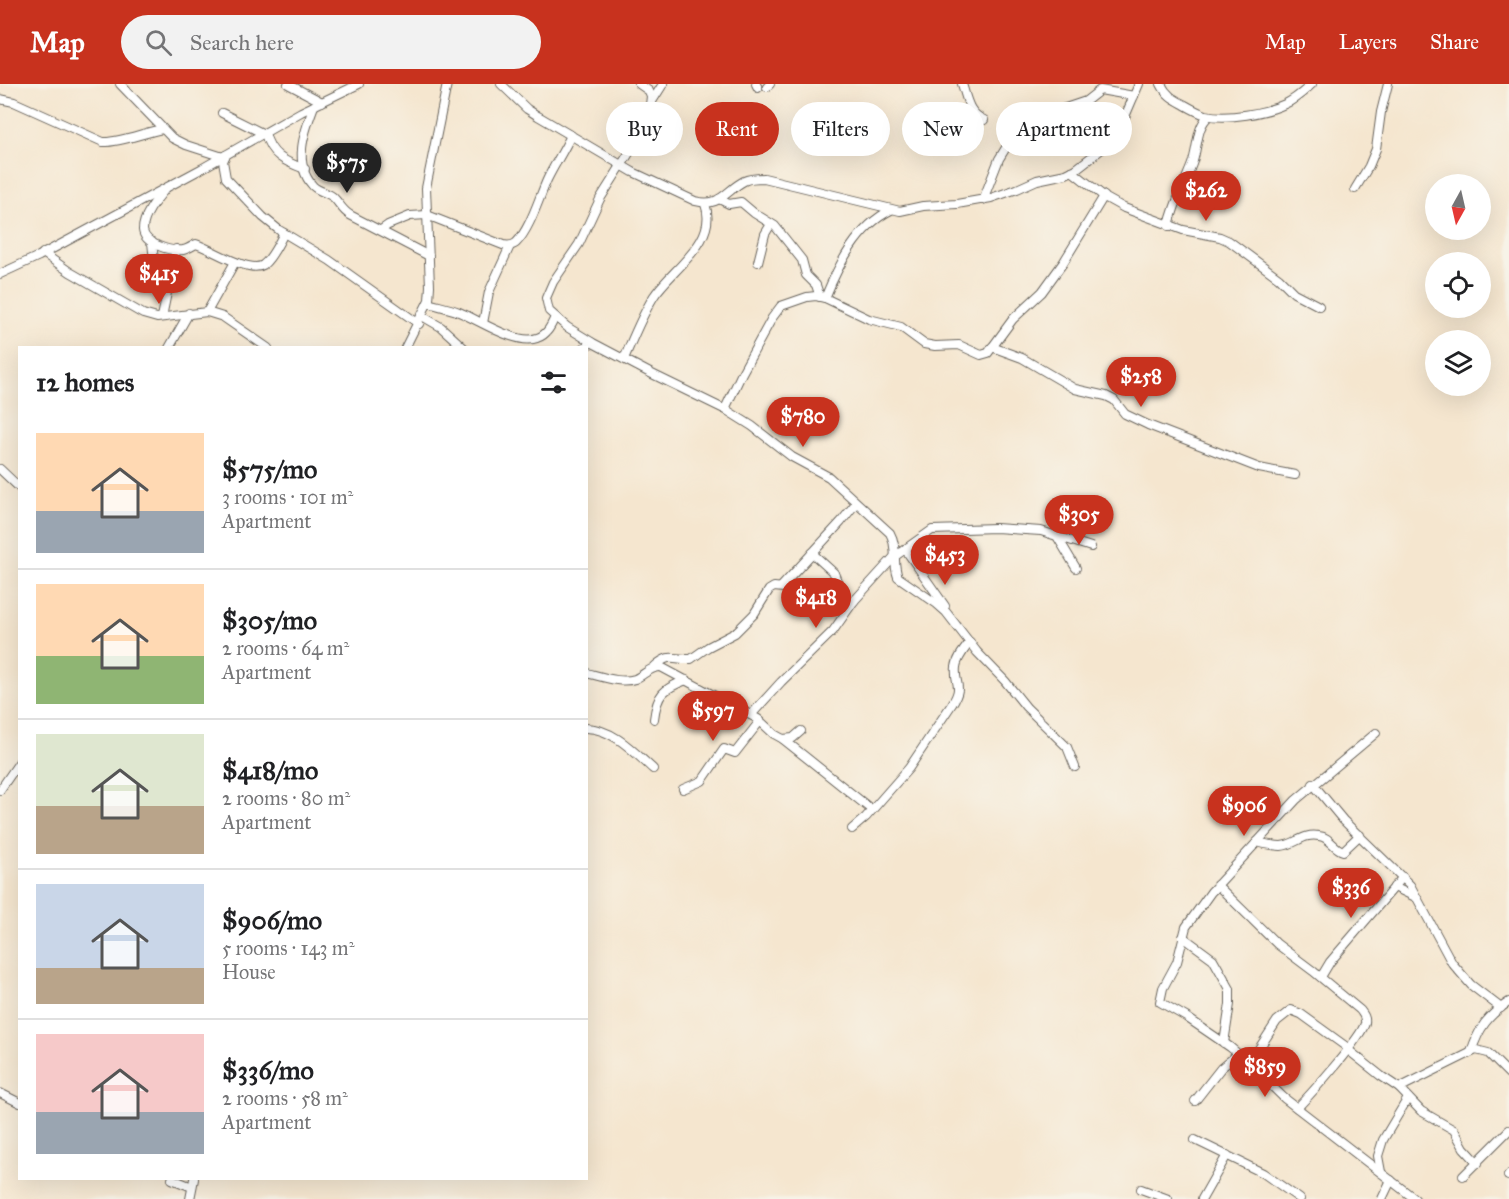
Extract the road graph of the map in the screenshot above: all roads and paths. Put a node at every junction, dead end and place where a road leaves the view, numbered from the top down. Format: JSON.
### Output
{"nodes":[{"id":1,"x":120,"y":84,"type":"edge"},
{"id":2,"x":288,"y":84,"type":"edge"},
{"id":3,"x":359,"y":84,"type":"edge"},
{"id":4,"x":447,"y":84,"type":"edge"},
{"id":5,"x":501,"y":84,"type":"edge"},
{"id":6,"x":639,"y":84,"type":"edge"},
{"id":7,"x":663,"y":84,"type":"edge"},
{"id":8,"x":962,"y":84,"type":"edge"},
{"id":9,"x":1139,"y":84,"type":"edge"},
{"id":10,"x":1161,"y":84,"type":"edge"},
{"id":11,"x":1312,"y":84,"type":"edge"},
{"id":12,"x":1388,"y":84,"type":"edge"},
{"id":13,"x":1134,"y":96,"type":"junction"},
{"id":14,"x":0,"y":99,"type":"edge"},
{"id":15,"x":651,"y":102,"type":"edge"},
{"id":16,"x":652,"y":102,"type":"edge"},
{"id":17,"x":968,"y":102,"type":"edge"},
{"id":18,"x":318,"y":104,"type":"junction"},
{"id":19,"x":222,"y":113,"type":"dead end"},
{"id":20,"x":1209,"y":116,"type":"junction"},
{"id":21,"x":164,"y":129,"type":"junction"},
{"id":22,"x":265,"y":133,"type":"junction"},
{"id":23,"x":571,"y":135,"type":"junction"},
{"id":24,"x":224,"y":156,"type":"junction"},
{"id":25,"x":627,"y":156,"type":"edge"},
{"id":26,"x":622,"y":165,"type":"junction"},
{"id":27,"x":305,"y":169,"type":"junction"},
{"id":28,"x":1072,"y":171,"type":"junction"},
{"id":29,"x":170,"y":184,"type":"junction"},
{"id":30,"x":1355,"y":189,"type":"dead end"},
{"id":31,"x":1104,"y":196,"type":"junction"},
{"id":32,"x":719,"y":199,"type":"junction"},
{"id":33,"x":983,"y":200,"type":"junction"},
{"id":34,"x":705,"y":204,"type":"junction"},
{"id":35,"x":891,"y":210,"type":"junction"},
{"id":36,"x":427,"y":215,"type":"junction"},
{"id":37,"x":771,"y":224,"type":"junction"},
{"id":38,"x":1169,"y":226,"type":"junction"},
{"id":39,"x":381,"y":230,"type":"junction"},
{"id":40,"x":284,"y":233,"type":"junction"},
{"id":41,"x":152,"y":242,"type":"junction"},
{"id":42,"x":510,"y":246,"type":"junction"},
{"id":43,"x":176,"y":249,"type":"junction"},
{"id":44,"x":43,"y":253,"type":"junction"},
{"id":45,"x":429,"y":256,"type":"junction"},
{"id":46,"x":235,"y":262,"type":"junction"},
{"id":47,"x":758,"y":262,"type":"dead end"},
{"id":48,"x":0,"y":274,"type":"edge"},
{"id":49,"x":167,"y":288,"type":"junction"},
{"id":50,"x":823,"y":297,"type":"junction"},
{"id":51,"x":428,"y":303,"type":"junction"},
{"id":52,"x":1319,"y":306,"type":"dead end"},
{"id":53,"x":207,"y":312,"type":"junction"},
{"id":54,"x":189,"y":313,"type":"junction"},
{"id":55,"x":162,"y":317,"type":"junction"},
{"id":56,"x":555,"y":317,"type":"junction"},
{"id":57,"x":420,"y":320,"type":"junction"},
{"id":58,"x":483,"y":324,"type":"junction"},
{"id":59,"x":591,"y":342,"type":"junction"},
{"id":60,"x":170,"y":346,"type":"edge"},
{"id":61,"x":265,"y":346,"type":"edge"},
{"id":62,"x":406,"y":346,"type":"edge"},
{"id":63,"x":463,"y":346,"type":"edge"},
{"id":64,"x":586,"y":346,"type":"edge"},
{"id":65,"x":992,"y":347,"type":"junction"},
{"id":66,"x":624,"y":359,"type":"junction"},
{"id":67,"x":725,"y":409,"type":"junction"},
{"id":68,"x":0,"y":469,"type":"edge"},
{"id":69,"x":1294,"y":475,"type":"dead end"},
{"id":70,"x":18,"y":486,"type":"edge"},
{"id":71,"x":856,"y":503,"type":"junction"},
{"id":72,"x":1058,"y":538,"type":"junction"},
{"id":73,"x":1091,"y":546,"type":"dead end"},
{"id":74,"x":905,"y":549,"type":"junction"},
{"id":75,"x":812,"y":553,"type":"junction"},
{"id":76,"x":894,"y":557,"type":"junction"},
{"id":77,"x":1076,"y":568,"type":"dead end"},
{"id":78,"x":782,"y":586,"type":"junction"},
{"id":79,"x":850,"y":602,"type":"junction"},
{"id":80,"x":960,"y":629,"type":"junction"},
{"id":81,"x":970,"y":642,"type":"junction"},
{"id":82,"x":655,"y":666,"type":"junction"},
{"id":83,"x":588,"y":673,"type":"edge"},
{"id":84,"x":686,"y":680,"type":"junction"},
{"id":85,"x":751,"y":715,"type":"junction"},
{"id":86,"x":654,"y":719,"type":"dead end"},
{"id":87,"x":760,"y":721,"type":"junction"},
{"id":88,"x":588,"y":728,"type":"edge"},
{"id":89,"x":801,"y":731,"type":"dead end"},
{"id":90,"x":1376,"y":733,"type":"dead end"},
{"id":91,"x":783,"y":739,"type":"junction"},
{"id":92,"x":18,"y":764,"type":"edge"},
{"id":93,"x":1076,"y":767,"type":"dead end"},
{"id":94,"x":653,"y":770,"type":"dead end"},
{"id":95,"x":1313,"y":784,"type":"junction"},
{"id":96,"x":0,"y":789,"type":"edge"},
{"id":97,"x":683,"y":789,"type":"dead end"},
{"id":98,"x":872,"y":810,"type":"junction"},
{"id":99,"x":852,"y":830,"type":"dead end"},
{"id":100,"x":1360,"y":835,"type":"junction"},
{"id":101,"x":1257,"y":842,"type":"junction"},
{"id":102,"x":1403,"y":877,"type":"junction"},
{"id":103,"x":1217,"y":885,"type":"junction"},
{"id":104,"x":1394,"y":887,"type":"junction"},
{"id":105,"x":1417,"y":898,"type":"junction"},
{"id":106,"x":1183,"y":938,"type":"junction"},
{"id":107,"x":1321,"y":977,"type":"junction"},
{"id":108,"x":1509,"y":1002,"type":"edge"},
{"id":109,"x":1501,"y":1008,"type":"junction"},
{"id":110,"x":1224,"y":1043,"type":"junction"},
{"id":111,"x":1348,"y":1049,"type":"junction"},
{"id":112,"x":1471,"y":1052,"type":"junction"},
{"id":113,"x":1238,"y":1054,"type":"junction"},
{"id":114,"x":1249,"y":1064,"type":"junction"},
{"id":115,"x":1509,"y":1074,"type":"edge"},
{"id":116,"x":1399,"y":1088,"type":"junction"},
{"id":117,"x":0,"y":1093,"type":"edge"},
{"id":118,"x":1408,"y":1098,"type":"junction"},
{"id":119,"x":1195,"y":1101,"type":"dead end"},
{"id":120,"x":18,"y":1102,"type":"edge"},
{"id":121,"x":1297,"y":1108,"type":"junction"},
{"id":122,"x":1509,"y":1130,"type":"edge"},
{"id":123,"x":1195,"y":1140,"type":"dead end"},
{"id":124,"x":1227,"y":1155,"type":"junction"},
{"id":125,"x":1478,"y":1163,"type":"junction"},
{"id":126,"x":1381,"y":1172,"type":"junction"},
{"id":127,"x":1463,"y":1176,"type":"dead end"},
{"id":128,"x":177,"y":1180,"type":"edge"},
{"id":129,"x":1391,"y":1180,"type":"junction"},
{"id":130,"x":193,"y":1183,"type":"edge"},
{"id":131,"x":1141,"y":1189,"type":"dead end"},
{"id":132,"x":1413,"y":1198,"type":"edge"},
{"id":133,"x":190,"y":1199,"type":"edge"},
{"id":134,"x":1168,"y":1199,"type":"edge"},
{"id":135,"x":1202,"y":1199,"type":"edge"},
{"id":136,"x":1300,"y":1199,"type":"edge"},
{"id":137,"x":1382,"y":1199,"type":"edge"}],
"edges":[{"from":1,"to":21,"type":"street"},
{"from":2,"to":18,"type":"street"},
{"from":3,"to":18,"type":"street"},
{"from":4,"to":36,"type":"street"},
{"from":5,"to":23,"type":"street"},
{"from":6,"to":15,"type":"street"},
{"from":7,"to":16,"type":"street"},
{"from":8,"to":17,"type":"street"},
{"from":9,"to":13,"type":"street"},
{"from":10,"to":20,"type":"street"},
{"from":11,"to":20,"type":"street"},
{"from":12,"to":30,"type":"street"},
{"from":13,"to":28,"type":"street"},
{"from":13,"to":33,"type":"street"},
{"from":14,"to":21,"type":"street"},
{"from":18,"to":22,"type":"street"},
{"from":18,"to":27,"type":"street"},
{"from":19,"to":22,"type":"street"},
{"from":20,"to":38,"type":"street"},
{"from":21,"to":24,"type":"street"},
{"from":22,"to":24,"type":"street"},
{"from":22,"to":27,"type":"street"},
{"from":23,"to":26,"type":"street"},
{"from":23,"to":42,"type":"street"},
{"from":24,"to":29,"type":"street"},
{"from":24,"to":40,"type":"street"},
{"from":25,"to":26,"type":"street"},
{"from":26,"to":34,"type":"street"},
{"from":26,"to":56,"type":"street"},
{"from":27,"to":39,"type":"street"},
{"from":28,"to":31,"type":"street"},
{"from":28,"to":33,"type":"street"},
{"from":29,"to":41,"type":"street"},
{"from":29,"to":44,"type":"street"},
{"from":31,"to":38,"type":"street"},
{"from":31,"to":65,"type":"street"},
{"from":32,"to":34,"type":"street"},
{"from":32,"to":35,"type":"street"},
{"from":32,"to":37,"type":"street"},
{"from":33,"to":35,"type":"street"},
{"from":34,"to":66,"type":"street"},
{"from":35,"to":50,"type":"street"},
{"from":36,"to":39,"type":"street"},
{"from":36,"to":42,"type":"street"},
{"from":36,"to":45,"type":"street"},
{"from":37,"to":47,"type":"street"},
{"from":37,"to":50,"type":"street"},
{"from":38,"to":52,"type":"street"},
{"from":39,"to":45,"type":"street"},
{"from":40,"to":46,"type":"street"},
{"from":40,"to":57,"type":"street"},
{"from":41,"to":43,"type":"street"},
{"from":41,"to":49,"type":"street"},
{"from":42,"to":58,"type":"street"},
{"from":43,"to":46,"type":"street"},
{"from":43,"to":49,"type":"street"},
{"from":44,"to":48,"type":"street"},
{"from":44,"to":55,"type":"street"},
{"from":45,"to":51,"type":"street"},
{"from":46,"to":53,"type":"street"},
{"from":49,"to":55,"type":"street"},
{"from":50,"to":65,"type":"street"},
{"from":50,"to":67,"type":"street"},
{"from":51,"to":57,"type":"street"},
{"from":51,"to":58,"type":"street"},
{"from":53,"to":54,"type":"street"},
{"from":53,"to":61,"type":"street"},
{"from":54,"to":55,"type":"street"},
{"from":54,"to":60,"type":"street"},
{"from":56,"to":58,"type":"street"},
{"from":56,"to":59,"type":"street"},
{"from":57,"to":62,"type":"street"},
{"from":57,"to":63,"type":"street"},
{"from":59,"to":64,"type":"street"},
{"from":59,"to":66,"type":"street"},
{"from":65,"to":69,"type":"street"},
{"from":66,"to":67,"type":"street"},
{"from":67,"to":71,"type":"street"},
{"from":68,"to":70,"type":"street"},
{"from":71,"to":75,"type":"street"},
{"from":71,"to":76,"type":"street"},
{"from":72,"to":73,"type":"street"},
{"from":72,"to":74,"type":"street"},
{"from":72,"to":77,"type":"street"},
{"from":74,"to":76,"type":"street"},
{"from":74,"to":80,"type":"street"},
{"from":75,"to":78,"type":"street"},
{"from":75,"to":79,"type":"street"},
{"from":76,"to":79,"type":"street"},
{"from":76,"to":80,"type":"street"},
{"from":78,"to":79,"type":"street"},
{"from":78,"to":82,"type":"street"},
{"from":79,"to":85,"type":"street"},
{"from":80,"to":81,"type":"street"},
{"from":81,"to":93,"type":"street"},
{"from":81,"to":98,"type":"street"},
{"from":82,"to":83,"type":"street"},
{"from":82,"to":84,"type":"street"},
{"from":84,"to":85,"type":"street"},
{"from":84,"to":86,"type":"street"},
{"from":85,"to":87,"type":"street"},
{"from":87,"to":91,"type":"street"},
{"from":87,"to":97,"type":"street"},
{"from":88,"to":94,"type":"street"},
{"from":89,"to":91,"type":"street"},
{"from":90,"to":95,"type":"street"},
{"from":91,"to":98,"type":"street"},
{"from":92,"to":96,"type":"street"},
{"from":95,"to":100,"type":"street"},
{"from":95,"to":101,"type":"street"},
{"from":98,"to":99,"type":"street"},
{"from":100,"to":101,"type":"street"},
{"from":100,"to":102,"type":"street"},
{"from":101,"to":103,"type":"street"},
{"from":102,"to":104,"type":"street"},
{"from":102,"to":105,"type":"street"},
{"from":103,"to":106,"type":"street"},
{"from":103,"to":107,"type":"street"},
{"from":104,"to":105,"type":"street"},
{"from":104,"to":107,"type":"street"},
{"from":105,"to":109,"type":"street"},
{"from":106,"to":110,"type":"street"},
{"from":106,"to":110,"type":"street"},
{"from":107,"to":111,"type":"street"},
{"from":108,"to":109,"type":"street"},
{"from":109,"to":112,"type":"street"},
{"from":110,"to":113,"type":"street"},
{"from":111,"to":114,"type":"street"},
{"from":111,"to":116,"type":"street"},
{"from":111,"to":121,"type":"street"},
{"from":112,"to":115,"type":"street"},
{"from":112,"to":116,"type":"street"},
{"from":113,"to":114,"type":"street"},
{"from":113,"to":119,"type":"street"},
{"from":114,"to":121,"type":"street"},
{"from":116,"to":118,"type":"street"},
{"from":117,"to":120,"type":"street"},
{"from":118,"to":125,"type":"street"},
{"from":118,"to":126,"type":"street"},
{"from":121,"to":126,"type":"street"},
{"from":122,"to":125,"type":"street"},
{"from":123,"to":124,"type":"street"},
{"from":124,"to":135,"type":"street"},
{"from":124,"to":136,"type":"street"},
{"from":125,"to":127,"type":"street"},
{"from":126,"to":129,"type":"street"},
{"from":128,"to":130,"type":"street"},
{"from":129,"to":132,"type":"street"},
{"from":129,"to":137,"type":"street"},
{"from":130,"to":133,"type":"street"},
{"from":131,"to":134,"type":"street"}]}
